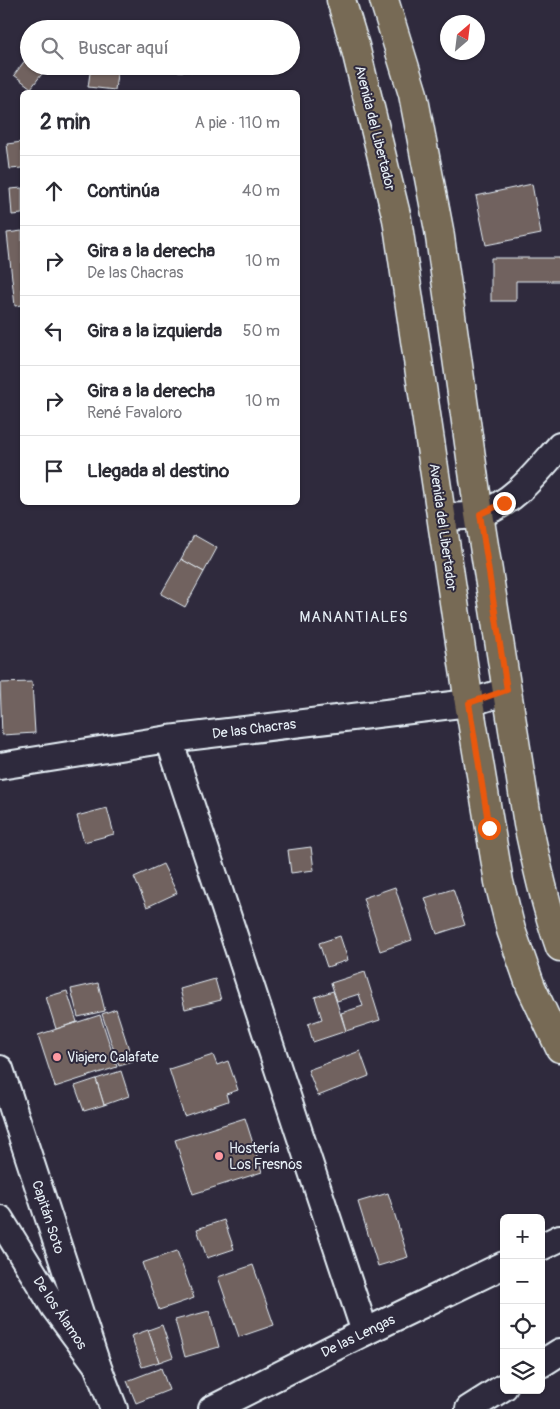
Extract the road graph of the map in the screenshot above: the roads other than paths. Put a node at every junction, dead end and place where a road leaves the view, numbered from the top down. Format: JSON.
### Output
{"nodes":[{"id":1,"x":341,"y":0,"type":"edge"},
{"id":2,"x":384,"y":0,"type":"edge"},
{"id":3,"x":560,"y":446,"type":"edge"},
{"id":4,"x":480,"y":514,"type":"junction"},
{"id":5,"x":442,"y":517,"type":"junction"},
{"id":6,"x":507,"y":690,"type":"junction"},
{"id":7,"x":469,"y":703,"type":"junction"},
{"id":8,"x":169,"y":739,"type":"junction"},
{"id":9,"x":0,"y":766,"type":"edge"},
{"id":10,"x":560,"y":947,"type":"edge"},
{"id":11,"x":560,"y":1048,"type":"edge"},
{"id":12,"x":0,"y":1069,"type":"edge"},
{"id":13,"x":0,"y":1219,"type":"edge"},
{"id":14,"x":560,"y":1238,"type":"edge"},
{"id":15,"x":545,"y":1245,"type":"edge"},
{"id":16,"x":500,"y":1268,"type":"edge"},
{"id":17,"x":365,"y":1332,"type":"junction"},
{"id":18,"x":97,"y":1365,"type":"junction"},
{"id":19,"x":500,"y":1390,"type":"edge"},
{"id":20,"x":114,"y":1409,"type":"edge"},
{"id":21,"x":212,"y":1409,"type":"edge"},
{"id":22,"x":469,"y":1409,"type":"edge"}],
"edges":[{"from":1,"to":5,"type":"main road","name":"Avenida del Libertador"},
{"from":2,"to":4,"type":"main road"},
{"from":3,"to":4,"type":"street"},
{"from":4,"to":5,"type":"street"},
{"from":4,"to":6,"type":"main road"},
{"from":5,"to":7,"type":"main road","name":"Avenida del Libertador"},
{"from":6,"to":7,"type":"street","name":"De las Chacras"},
{"from":6,"to":10,"type":"main road"},
{"from":7,"to":8,"type":"street","name":"De las Chacras"},
{"from":7,"to":11,"type":"main road","name":"Avenida del Libertador"},
{"from":8,"to":9,"type":"street","name":"De las Chacras"},
{"from":8,"to":17,"type":"street"},
{"from":12,"to":18,"type":"street","name":"Capitán Soto"},
{"from":13,"to":18,"type":"street","name":"De los Álamos"},
{"from":14,"to":15,"type":"street"},
{"from":16,"to":17,"type":"street","name":"De las Lengas"},
{"from":17,"to":21,"type":"street","name":"De las Lengas"},
{"from":18,"to":20,"type":"street","name":"De los Álamos"},
{"from":19,"to":22,"type":"street"}]}
